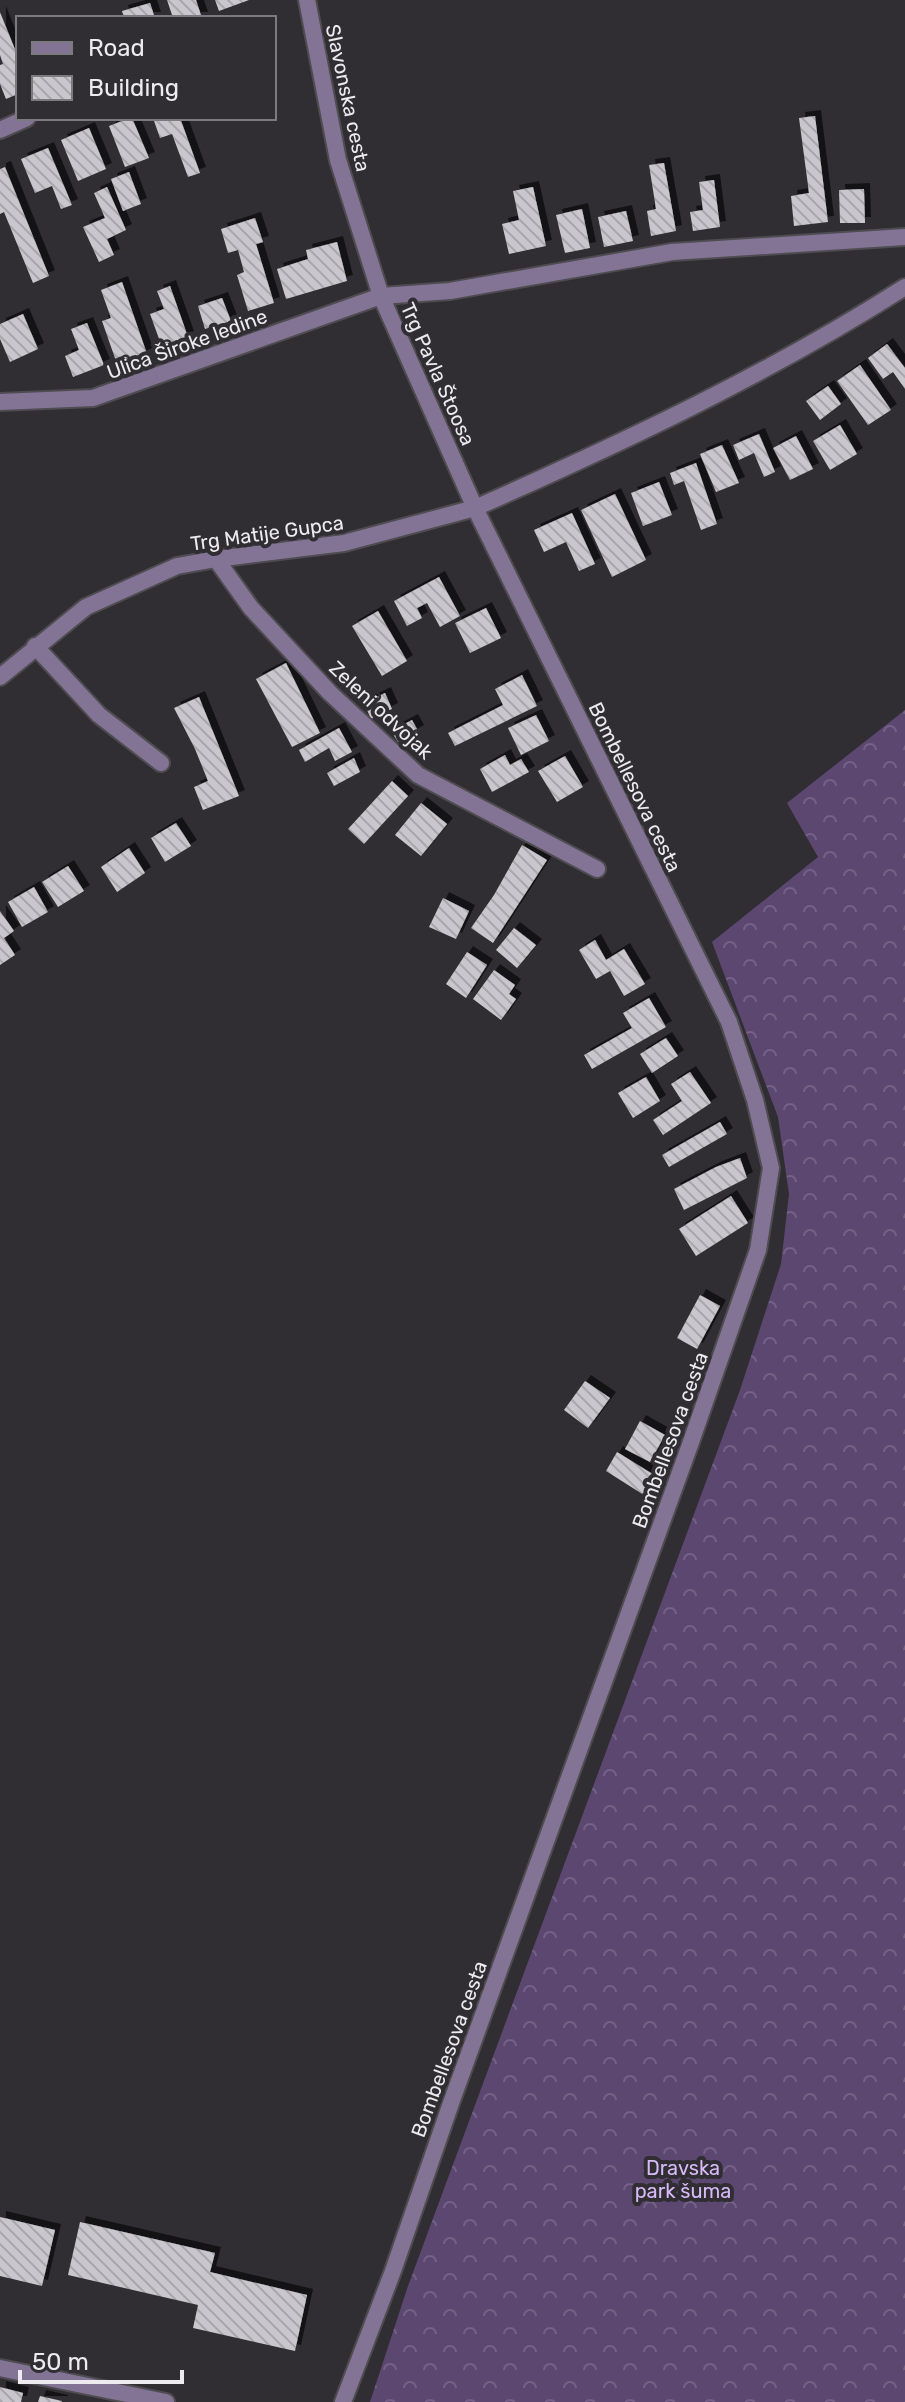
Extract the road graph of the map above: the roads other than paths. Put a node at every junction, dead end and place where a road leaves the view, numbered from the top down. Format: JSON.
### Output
{"nodes":[{"id":1,"x":307,"y":0,"type":"edge"},
{"id":2,"x":22,"y":120,"type":"edge"},
{"id":3,"x":0,"y":130,"type":"edge"},
{"id":4,"x":905,"y":237,"type":"edge"},
{"id":5,"x":905,"y":287,"type":"edge"},
{"id":6,"x":381,"y":296,"type":"junction"},
{"id":7,"x":0,"y":402,"type":"edge"},
{"id":8,"x":475,"y":508,"type":"junction"},
{"id":9,"x":216,"y":559,"type":"junction"},
{"id":10,"x":35,"y":646,"type":"junction"},
{"id":11,"x":0,"y":677,"type":"edge"},
{"id":12,"x":161,"y":763,"type":"dead end"},
{"id":13,"x":597,"y":869,"type":"dead end"},
{"id":14,"x":0,"y":2368,"type":"edge"},
{"id":15,"x":166,"y":2402,"type":"edge"},
{"id":16,"x":343,"y":2402,"type":"edge"}],
"edges":[{"from":1,"to":6,"type":"street","name":"Slavonska cesta"},
{"from":2,"to":3,"type":"street"},
{"from":4,"to":6,"type":"street","name":"Trg Pavla Štoosa"},
{"from":5,"to":8,"type":"street"},
{"from":6,"to":7,"type":"street","name":"Ulica Široke ledine"},
{"from":6,"to":8,"type":"street","name":"Trg Pavla Štoosa"},
{"from":8,"to":9,"type":"street","name":"Trg Matije Gupca"},
{"from":8,"to":16,"type":"street","name":"Bombellesova cesta"},
{"from":9,"to":10,"type":"street","name":"Trg Matije Gupca"},
{"from":9,"to":13,"type":"street","name":"Zeleni odvojak"},
{"from":10,"to":11,"type":"street","name":"Trg Matije Gupca"},
{"from":10,"to":12,"type":"street"},
{"from":14,"to":15,"type":"street"}]}
